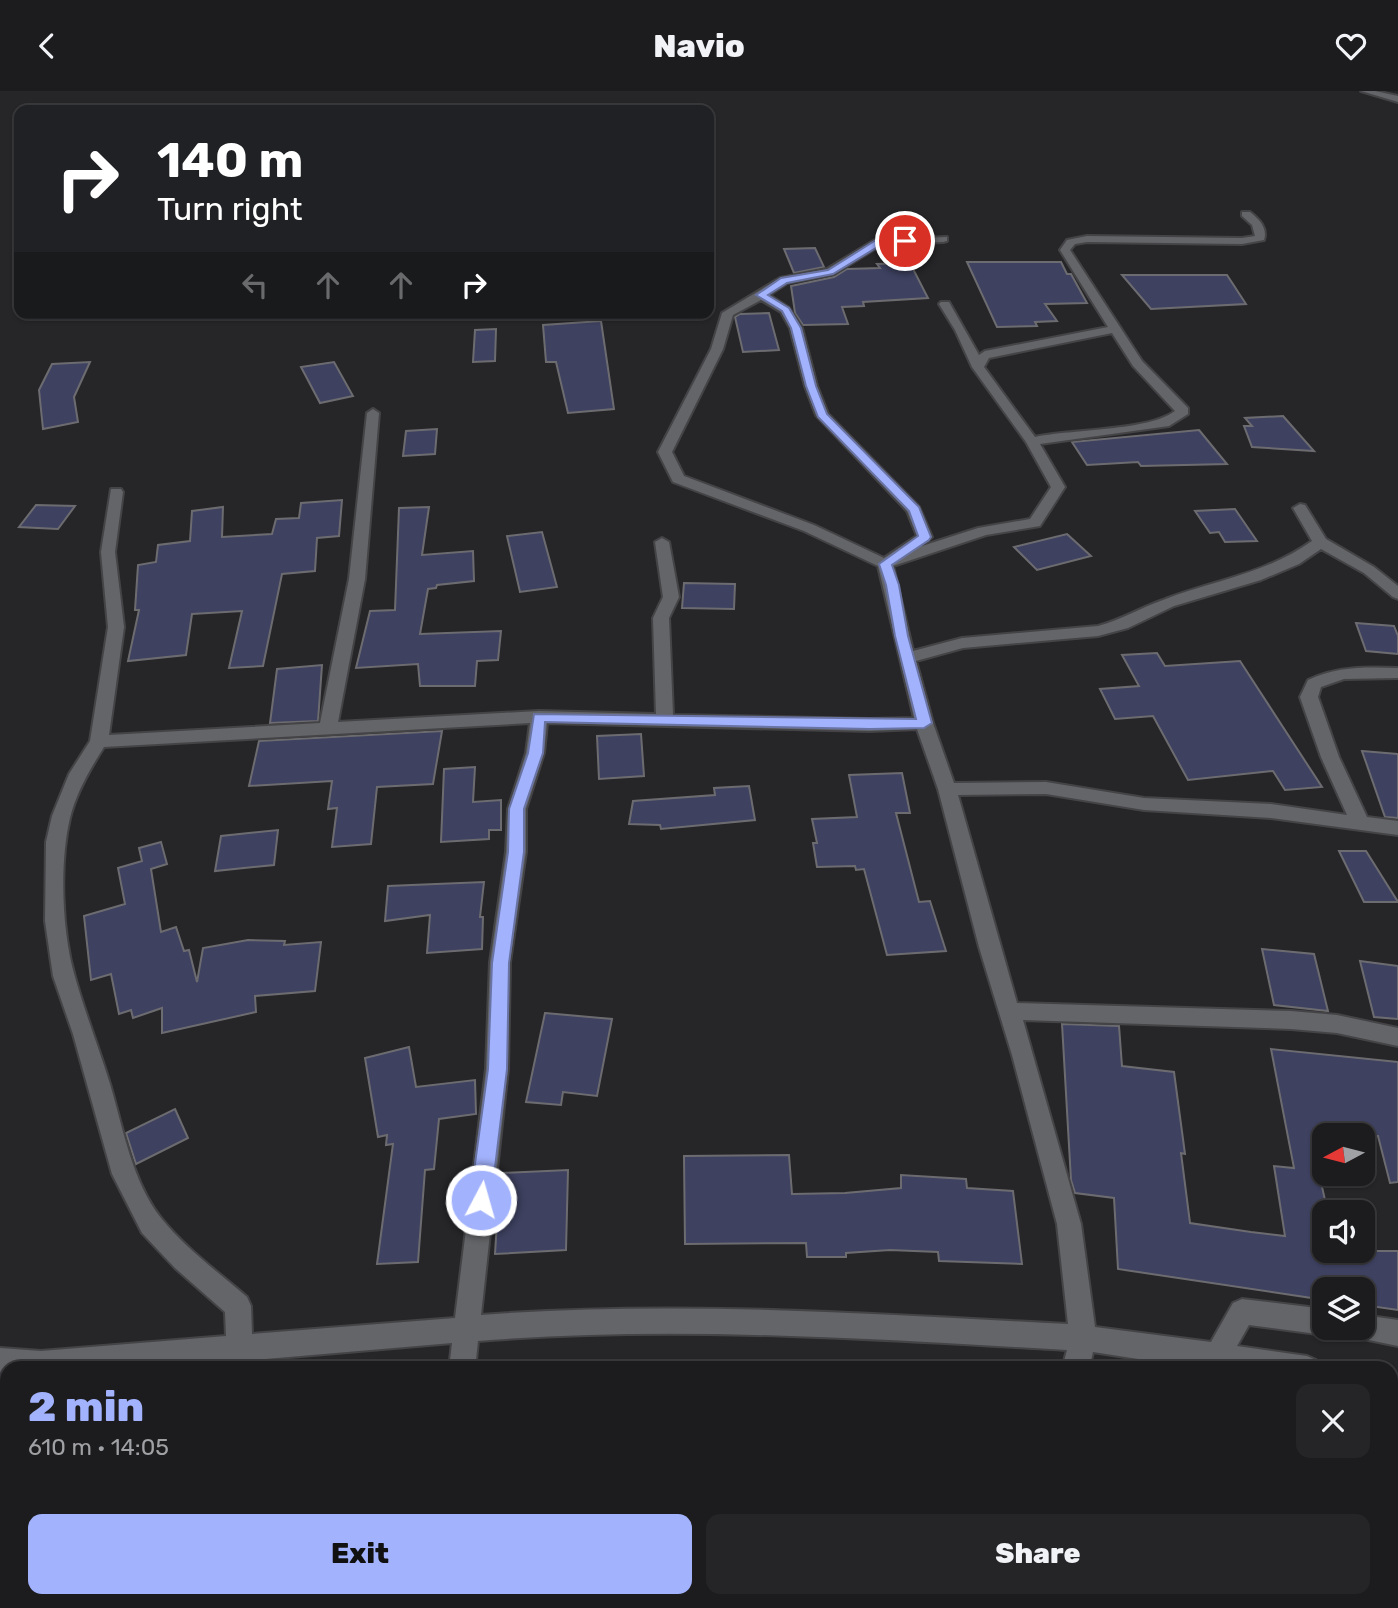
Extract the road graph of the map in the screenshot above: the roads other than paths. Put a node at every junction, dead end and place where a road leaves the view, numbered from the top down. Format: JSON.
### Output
{"nodes":[{"id":1,"x":1365,"y":91,"type":"edge"},
{"id":2,"x":1398,"y":99,"type":"edge"},
{"id":3,"x":1246,"y":214,"type":"dead end"},
{"id":4,"x":943,"y":239,"type":"dead end"},
{"id":5,"x":761,"y":295,"type":"junction"},
{"id":6,"x":945,"y":304,"type":"dead end"},
{"id":7,"x":1116,"y":329,"type":"junction"},
{"id":8,"x":978,"y":367,"type":"junction"},
{"id":9,"x":373,"y":413,"type":"dead end"},
{"id":10,"x":1032,"y":442,"type":"junction"},
{"id":11,"x":116,"y":492,"type":"dead end"},
{"id":12,"x":1300,"y":508,"type":"dead end"},
{"id":13,"x":662,"y":542,"type":"dead end"},
{"id":14,"x":1320,"y":542,"type":"junction"},
{"id":15,"x":885,"y":564,"type":"junction"},
{"id":16,"x":1398,"y":594,"type":"edge"},
{"id":17,"x":907,"y":658,"type":"junction"},
{"id":18,"x":1398,"y":673,"type":"edge"},
{"id":19,"x":539,"y":717,"type":"junction"},
{"id":20,"x":665,"y":719,"type":"junction"},
{"id":21,"x":924,"y":723,"type":"junction"},
{"id":22,"x":328,"y":727,"type":"junction"},
{"id":23,"x":99,"y":741,"type":"junction"},
{"id":24,"x":947,"y":789,"type":"junction"},
{"id":25,"x":1360,"y":823,"type":"junction"},
{"id":26,"x":1398,"y":828,"type":"edge"},
{"id":27,"x":1009,"y":1011,"type":"junction"},
{"id":28,"x":1398,"y":1037,"type":"edge"},
{"id":29,"x":1312,"y":1320,"type":"edge"},
{"id":30,"x":1375,"y":1330,"type":"edge"},
{"id":31,"x":467,"y":1331,"type":"junction"},
{"id":32,"x":1398,"y":1333,"type":"edge"},
{"id":33,"x":1083,"y":1338,"type":"junction"},
{"id":34,"x":242,"y":1358,"type":"edge"},
{"id":35,"x":142,"y":1361,"type":"edge"},
{"id":36,"x":462,"y":1361,"type":"edge"},
{"id":37,"x":1077,"y":1361,"type":"edge"},
{"id":38,"x":1205,"y":1361,"type":"edge"},
{"id":39,"x":1217,"y":1361,"type":"edge"}],
"edges":[{"from":1,"to":2,"type":"street"},
{"from":3,"to":7,"type":"street"},
{"from":4,"to":5,"type":"street"},
{"from":5,"to":15,"type":"street"},
{"from":5,"to":15,"type":"street"},
{"from":6,"to":8,"type":"street"},
{"from":7,"to":8,"type":"street"},
{"from":7,"to":10,"type":"street"},
{"from":8,"to":10,"type":"street"},
{"from":9,"to":22,"type":"street"},
{"from":10,"to":15,"type":"street"},
{"from":11,"to":23,"type":"street"},
{"from":12,"to":14,"type":"street"},
{"from":13,"to":20,"type":"street"},
{"from":14,"to":16,"type":"street"},
{"from":14,"to":17,"type":"street"},
{"from":15,"to":17,"type":"street"},
{"from":17,"to":21,"type":"street"},
{"from":18,"to":25,"type":"street"},
{"from":19,"to":20,"type":"street"},
{"from":19,"to":22,"type":"street"},
{"from":19,"to":31,"type":"street"},
{"from":20,"to":21,"type":"street"},
{"from":21,"to":24,"type":"street"},
{"from":22,"to":23,"type":"street"},
{"from":23,"to":34,"type":"street"},
{"from":24,"to":25,"type":"street"},
{"from":24,"to":27,"type":"street"},
{"from":25,"to":26,"type":"street"},
{"from":27,"to":28,"type":"street"},
{"from":27,"to":33,"type":"street"},
{"from":29,"to":39,"type":"street"},
{"from":30,"to":32,"type":"street"},
{"from":31,"to":33,"type":"street"},
{"from":31,"to":34,"type":"street"},
{"from":31,"to":36,"type":"street"},
{"from":33,"to":37,"type":"street"},
{"from":33,"to":38,"type":"street"},
{"from":34,"to":35,"type":"street"}]}
